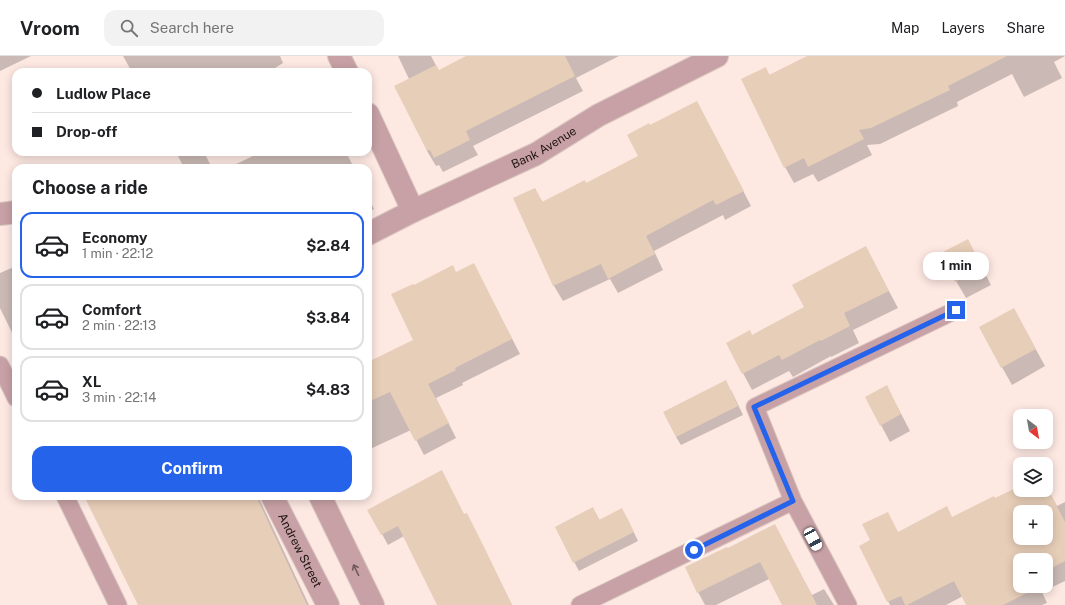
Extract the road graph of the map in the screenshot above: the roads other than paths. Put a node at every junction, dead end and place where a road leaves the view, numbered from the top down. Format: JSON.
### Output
{"nodes":[{"id":1,"x":340,"y":56,"type":"edge"},
{"id":2,"x":717,"y":56,"type":"edge"},
{"id":3,"x":345,"y":68,"type":"edge"},
{"id":4,"x":372,"y":123,"type":"edge"},
{"id":5,"x":413,"y":211,"type":"junction"},
{"id":6,"x":12,"y":212,"type":"edge"},
{"id":7,"x":0,"y":214,"type":"edge"},
{"id":8,"x":372,"y":232,"type":"edge"},
{"id":9,"x":956,"y":310,"type":"dead end"},
{"id":10,"x":0,"y":365,"type":"edge"},
{"id":11,"x":12,"y":390,"type":"edge"},
{"id":12,"x":67,"y":500,"type":"edge"},
{"id":13,"x":274,"y":500,"type":"edge"},
{"id":14,"x":322,"y":500,"type":"edge"},
{"id":15,"x":793,"y":501,"type":"junction"},
{"id":16,"x":118,"y":605,"type":"edge"},
{"id":17,"x":328,"y":605,"type":"edge"},
{"id":18,"x":373,"y":605,"type":"edge"},
{"id":19,"x":580,"y":605,"type":"edge"},
{"id":20,"x":848,"y":605,"type":"edge"}],
"edges":[{"from":1,"to":3,"type":"street"},
{"from":2,"to":5,"type":"street","name":"Bank Avenue"},
{"from":4,"to":5,"type":"street"},
{"from":5,"to":8,"type":"street","name":"Bank Avenue"},
{"from":6,"to":7,"type":"street"},
{"from":9,"to":15,"type":"lane"},
{"from":10,"to":11,"type":"lane"},
{"from":12,"to":16,"type":"lane"},
{"from":13,"to":17,"type":"street","name":"Andrew Street"},
{"from":18,"to":14,"type":"street","one_way":true},
{"from":15,"to":19,"type":"lane"},
{"from":15,"to":20,"type":"lane"}]}
